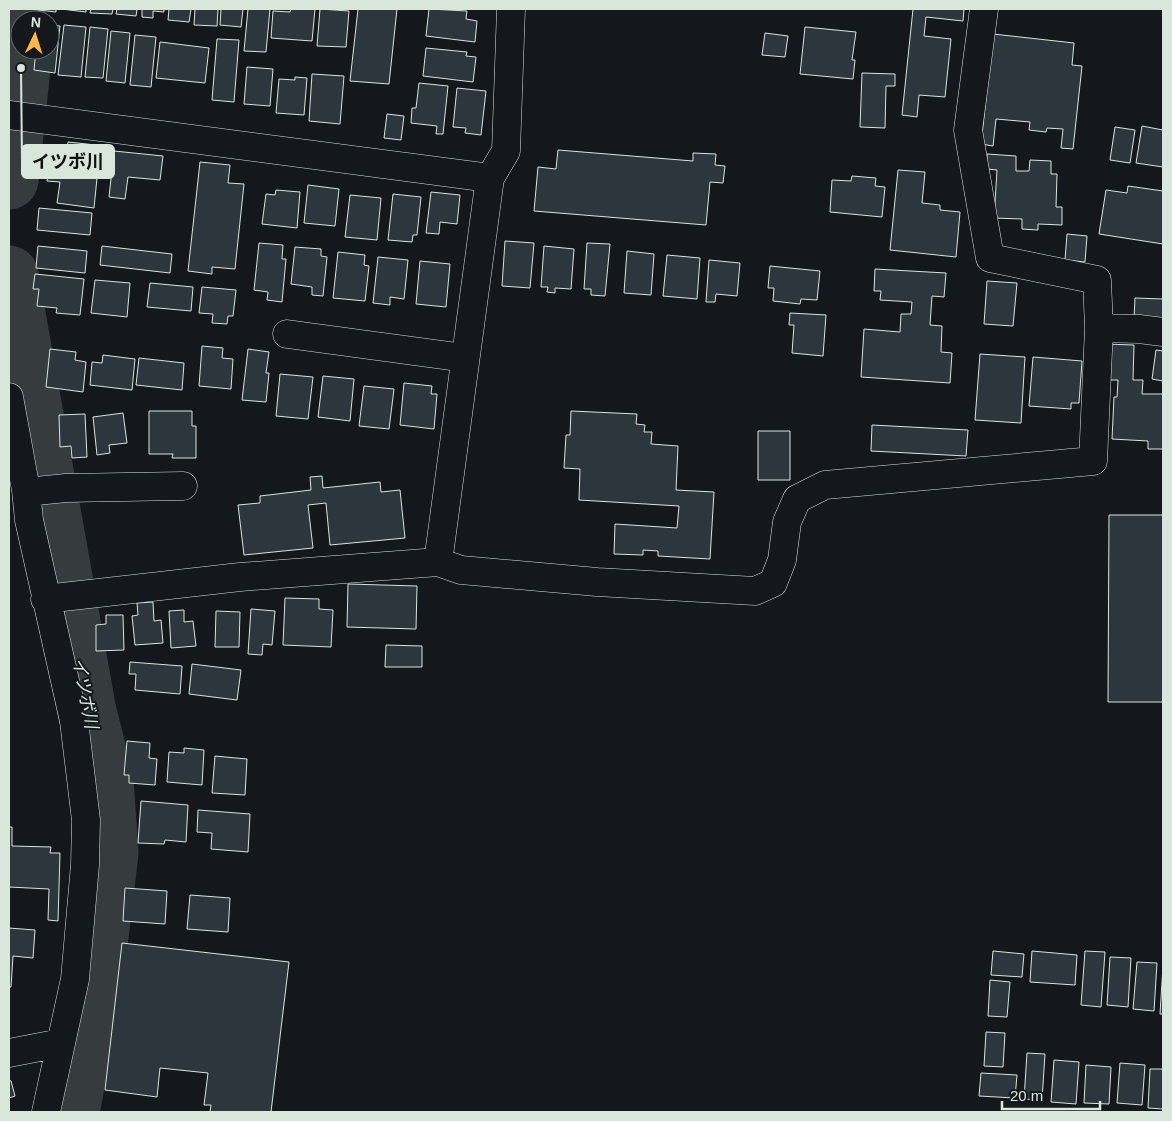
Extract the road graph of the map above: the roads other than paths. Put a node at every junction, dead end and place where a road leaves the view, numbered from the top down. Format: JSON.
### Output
{"nodes":[{"id":1,"x":510,"y":9,"type":"edge"},
{"id":2,"x":984,"y":9,"type":"edge"},
{"id":3,"x":16,"y":115,"type":"edge"},
{"id":4,"x":490,"y":178,"type":"junction"},
{"id":5,"x":1099,"y":328,"type":"junction"},
{"id":6,"x":1163,"y":332,"type":"edge"},
{"id":7,"x":287,"y":334,"type":"dead end"},
{"id":8,"x":465,"y":358,"type":"junction"},
{"id":9,"x":9,"y":397,"type":"edge"},
{"id":10,"x":183,"y":486,"type":"dead end"},
{"id":11,"x":31,"y":491,"type":"junction"},
{"id":12,"x":19,"y":520,"type":"edge"},
{"id":13,"x":438,"y":562,"type":"junction"},
{"id":14,"x":60,"y":597,"type":"junction"},
{"id":15,"x":61,"y":1043,"type":"junction"},
{"id":16,"x":9,"y":1053,"type":"edge"},
{"id":17,"x":46,"y":1112,"type":"edge"}],
"edges":[{"from":1,"to":4,"type":"street"},
{"from":2,"to":5,"type":"street"},
{"from":3,"to":4,"type":"street"},
{"from":4,"to":8,"type":"street"},
{"from":5,"to":6,"type":"street"},
{"from":5,"to":13,"type":"street"},
{"from":7,"to":8,"type":"street"},
{"from":8,"to":13,"type":"street"},
{"from":9,"to":11,"type":"street"},
{"from":10,"to":11,"type":"street"},
{"from":11,"to":12,"type":"street"},
{"from":12,"to":14,"type":"street"},
{"from":13,"to":14,"type":"street"},
{"from":14,"to":15,"type":"street"},
{"from":15,"to":16,"type":"street"},
{"from":15,"to":17,"type":"street"}]}
